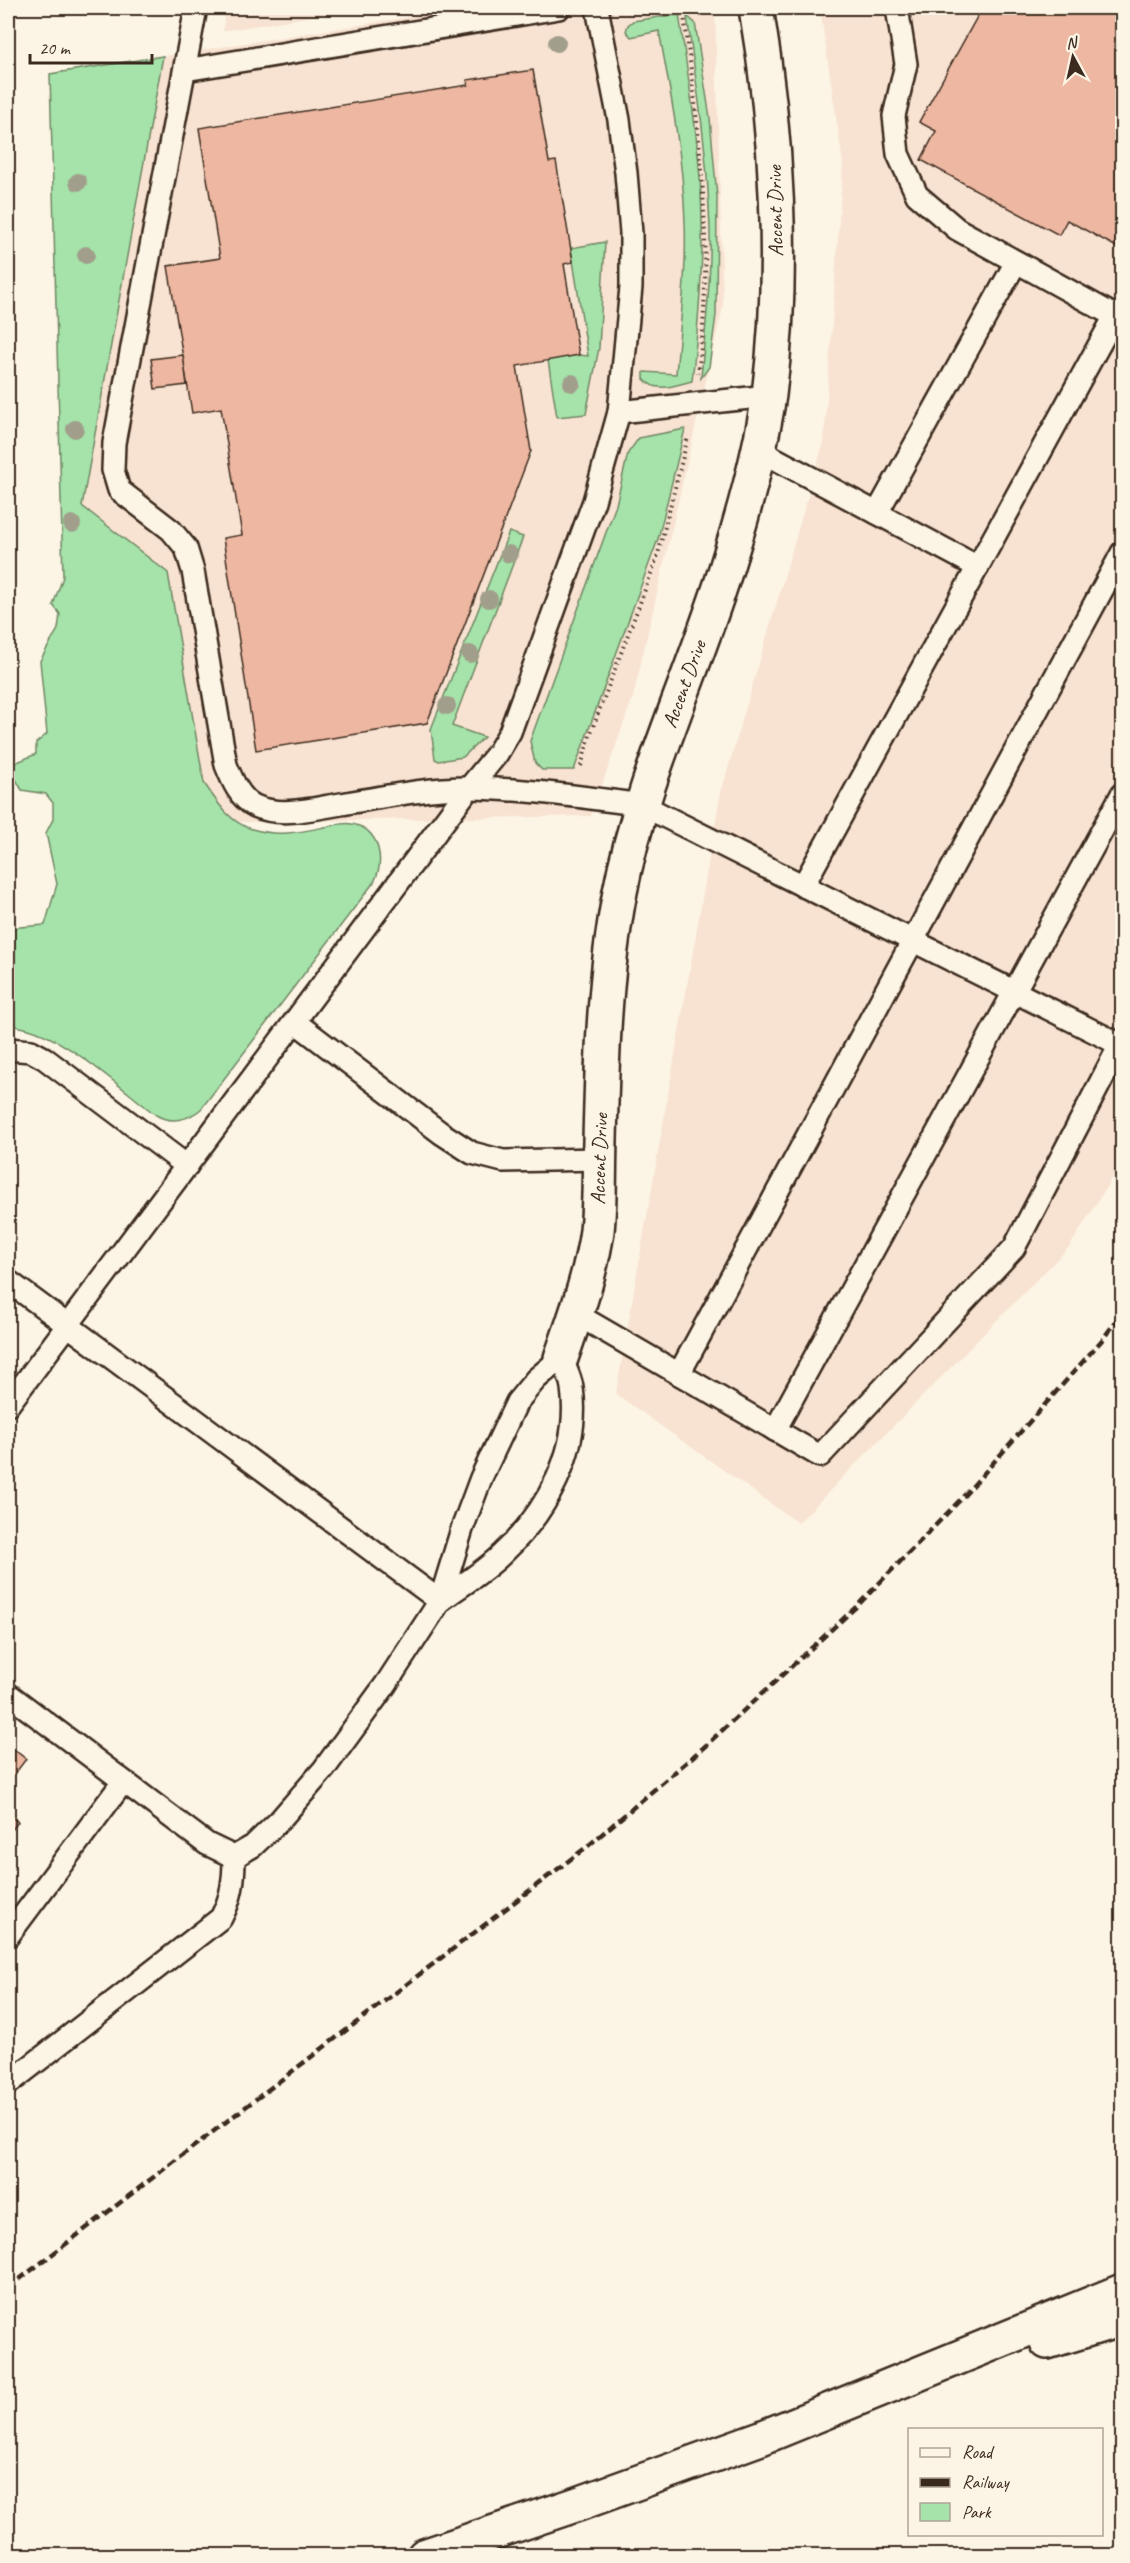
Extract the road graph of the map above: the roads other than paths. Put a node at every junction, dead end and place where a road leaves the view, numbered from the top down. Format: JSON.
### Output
{"nodes":[{"id":1,"x":196,"y":8,"type":"edge"},
{"id":2,"x":559,"y":8,"type":"edge"},
{"id":3,"x":597,"y":8,"type":"edge"},
{"id":4,"x":756,"y":8,"type":"edge"},
{"id":5,"x":897,"y":8,"type":"edge"},
{"id":6,"x":185,"y":70,"type":"junction"},
{"id":7,"x":1016,"y":262,"type":"junction"},
{"id":8,"x":1119,"y":318,"type":"edge"},
{"id":9,"x":768,"y":396,"type":"junction"},
{"id":10,"x":619,"y":412,"type":"junction"},
{"id":11,"x":757,"y":449,"type":"junction"},
{"id":12,"x":878,"y":513,"type":"junction"},
{"id":13,"x":1122,"y":553,"type":"edge"},
{"id":14,"x":978,"y":567,"type":"junction"},
{"id":15,"x":469,"y":788,"type":"junction"},
{"id":16,"x":1122,"y":794,"type":"edge"},
{"id":17,"x":642,"y":805,"type":"junction"},
{"id":18,"x":804,"y":886,"type":"junction"},
{"id":19,"x":913,"y":941,"type":"junction"},
{"id":20,"x":1014,"y":992,"type":"junction"},
{"id":21,"x":294,"y":1022,"type":"junction"},
{"id":22,"x":1122,"y":1043,"type":"edge"},
{"id":23,"x":8,"y":1049,"type":"edge"},
{"id":24,"x":599,"y":1159,"type":"junction"},
{"id":25,"x":187,"y":1166,"type":"junction"},
{"id":26,"x":8,"y":1281,"type":"edge"},
{"id":27,"x":576,"y":1314,"type":"junction"},
{"id":28,"x":69,"y":1325,"type":"junction"},
{"id":29,"x":561,"y":1358,"type":"junction"},
{"id":30,"x":680,"y":1374,"type":"junction"},
{"id":31,"x":8,"y":1405,"type":"edge"},
{"id":32,"x":775,"y":1430,"type":"junction"},
{"id":33,"x":440,"y":1601,"type":"junction"},
{"id":34,"x":8,"y":1694,"type":"edge"},
{"id":35,"x":123,"y":1782,"type":"junction"},
{"id":36,"x":234,"y":1857,"type":"junction"},
{"id":37,"x":8,"y":1936,"type":"edge"},
{"id":38,"x":8,"y":2084,"type":"edge"},
{"id":39,"x":1122,"y":2290,"type":"edge"},
{"id":40,"x":1122,"y":2319,"type":"edge"},
{"id":41,"x":761,"y":2438,"type":"junction"},
{"id":42,"x":424,"y":2556,"type":"edge"}],
"edges":[{"from":1,"to":6,"type":"lane"},
{"from":2,"to":6,"type":"lane"},
{"from":3,"to":10,"type":"lane"},
{"from":4,"to":9,"type":"main road","name":"Accent Drive"},
{"from":5,"to":7,"type":"lane"},
{"from":6,"to":15,"type":"lane"},
{"from":7,"to":8,"type":"lane"},
{"from":7,"to":12,"type":"lane"},
{"from":8,"to":14,"type":"lane"},
{"from":9,"to":10,"type":"lane"},
{"from":9,"to":11,"type":"main road","name":"Accent Drive"},
{"from":10,"to":15,"type":"lane"},
{"from":11,"to":12,"type":"lane"},
{"from":11,"to":17,"type":"main road","name":"Accent Drive"},
{"from":12,"to":14,"type":"lane"},
{"from":13,"to":19,"type":"lane"},
{"from":14,"to":18,"type":"lane"},
{"from":15,"to":17,"type":"lane"},
{"from":15,"to":21,"type":"lane"},
{"from":16,"to":20,"type":"lane"},
{"from":17,"to":18,"type":"lane"},
{"from":17,"to":24,"type":"main road","name":"Accent Drive"},
{"from":18,"to":19,"type":"lane"},
{"from":19,"to":20,"type":"lane"},
{"from":19,"to":30,"type":"lane"},
{"from":20,"to":22,"type":"lane"},
{"from":20,"to":32,"type":"lane"},
{"from":21,"to":24,"type":"lane"},
{"from":21,"to":25,"type":"lane"},
{"from":22,"to":32,"type":"lane"},
{"from":23,"to":25,"type":"lane"},
{"from":24,"to":27,"type":"main road","name":"Accent Drive"},
{"from":25,"to":28,"type":"lane"},
{"from":26,"to":28,"type":"lane"},
{"from":27,"to":29,"type":"main road","name":"Accent Drive"},
{"from":27,"to":30,"type":"lane"},
{"from":28,"to":31,"type":"lane"},
{"from":28,"to":33,"type":"lane"},
{"from":29,"to":33,"type":"lane"},
{"from":29,"to":33,"type":"lane"},
{"from":30,"to":32,"type":"lane"},
{"from":33,"to":36,"type":"lane"},
{"from":34,"to":35,"type":"lane"},
{"from":35,"to":36,"type":"lane"},
{"from":35,"to":37,"type":"lane"},
{"from":36,"to":38,"type":"lane"},
{"from":39,"to":41,"type":"main road"},
{"from":40,"to":41,"type":"main road"},
{"from":41,"to":42,"type":"main road"}]}
